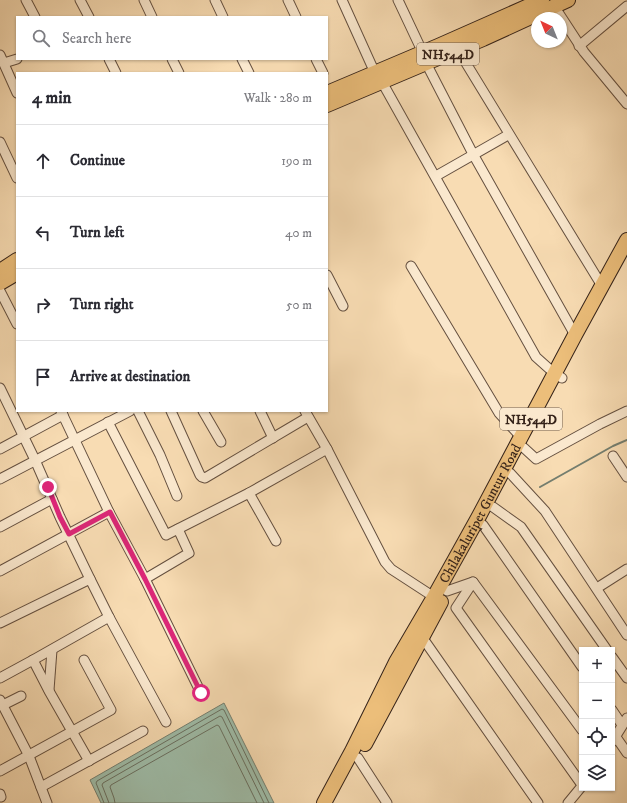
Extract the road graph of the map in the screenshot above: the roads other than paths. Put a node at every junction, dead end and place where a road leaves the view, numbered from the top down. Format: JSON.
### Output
{"nodes":[{"id":1,"x":26,"y":0,"type":"edge"},
{"id":2,"x":80,"y":0,"type":"edge"},
{"id":3,"x":144,"y":0,"type":"edge"},
{"id":4,"x":215,"y":0,"type":"edge"},
{"id":5,"x":288,"y":0,"type":"edge"},
{"id":6,"x":342,"y":0,"type":"edge"},
{"id":7,"x":398,"y":0,"type":"edge"},
{"id":8,"x":568,"y":0,"type":"edge"},
{"id":9,"x":548,"y":3,"type":"edge"},
{"id":10,"x":627,"y":6,"type":"edge"},
{"id":11,"x":34,"y":16,"type":"edge"},
{"id":12,"x":88,"y":16,"type":"edge"},
{"id":13,"x":152,"y":16,"type":"edge"},
{"id":14,"x":223,"y":16,"type":"edge"},
{"id":15,"x":296,"y":16,"type":"edge"},
{"id":16,"x":579,"y":46,"type":"junction"},
{"id":17,"x":458,"y":50,"type":"junction"},
{"id":18,"x":424,"y":58,"type":"junction"},
{"id":19,"x":2,"y":59,"type":"edge"},
{"id":20,"x":16,"y":59,"type":"edge"},
{"id":21,"x":110,"y":60,"type":"edge"},
{"id":22,"x":172,"y":60,"type":"edge"},
{"id":23,"x":242,"y":60,"type":"edge"},
{"id":24,"x":316,"y":60,"type":"edge"},
{"id":25,"x":116,"y":72,"type":"edge"},
{"id":26,"x":178,"y":72,"type":"edge"},
{"id":27,"x":248,"y":72,"type":"edge"},
{"id":28,"x":322,"y":72,"type":"edge"},
{"id":29,"x":378,"y":77,"type":"junction"},
{"id":30,"x":328,"y":89,"type":"edge"},
{"id":31,"x":16,"y":91,"type":"edge"},
{"id":32,"x":328,"y":104,"type":"edge"},
{"id":33,"x":627,"y":104,"type":"edge"},
{"id":34,"x":508,"y":135,"type":"junction"},
{"id":35,"x":0,"y":142,"type":"edge"},
{"id":36,"x":474,"y":154,"type":"junction"},
{"id":37,"x":16,"y":176,"type":"edge"},
{"id":38,"x":436,"y":176,"type":"junction"},
{"id":39,"x":627,"y":240,"type":"edge"},
{"id":40,"x":627,"y":257,"type":"edge"},
{"id":41,"x":16,"y":261,"type":"edge"},
{"id":42,"x":411,"y":266,"type":"dead end"},
{"id":43,"x":0,"y":271,"type":"edge"},
{"id":44,"x":16,"y":274,"type":"edge"},
{"id":45,"x":328,"y":277,"type":"edge"},
{"id":46,"x":0,"y":283,"type":"edge"},
{"id":47,"x":602,"y":286,"type":"junction"},
{"id":48,"x":0,"y":291,"type":"edge"},
{"id":49,"x":344,"y":306,"type":"dead end"},
{"id":50,"x":16,"y":322,"type":"edge"},
{"id":51,"x":575,"y":335,"type":"junction"},
{"id":52,"x":558,"y":376,"type":"junction"},
{"id":53,"x":0,"y":388,"type":"edge"},
{"id":54,"x":627,"y":410,"type":"edge"},
{"id":55,"x":128,"y":412,"type":"edge"},
{"id":56,"x":138,"y":412,"type":"edge"},
{"id":57,"x":171,"y":412,"type":"edge"},
{"id":58,"x":204,"y":412,"type":"edge"},
{"id":59,"x":260,"y":412,"type":"edge"},
{"id":60,"x":62,"y":413,"type":"edge"},
{"id":61,"x":307,"y":414,"type":"edge"},
{"id":62,"x":108,"y":422,"type":"junction"},
{"id":63,"x":23,"y":436,"type":"junction"},
{"id":64,"x":273,"y":438,"type":"junction"},
{"id":65,"x":76,"y":440,"type":"junction"},
{"id":66,"x":221,"y":442,"type":"dead end"},
{"id":67,"x":523,"y":442,"type":"junction"},
{"id":68,"x":0,"y":449,"type":"edge"},
{"id":69,"x":327,"y":449,"type":"junction"},
{"id":70,"x":613,"y":456,"type":"dead end"},
{"id":71,"x":35,"y":460,"type":"junction"},
{"id":72,"x":510,"y":473,"type":"junction"},
{"id":73,"x":627,"y":477,"type":"edge"},
{"id":74,"x":0,"y":479,"type":"edge"},
{"id":75,"x":249,"y":493,"type":"junction"},
{"id":76,"x":177,"y":496,"type":"dead end"},
{"id":77,"x":52,"y":499,"type":"junction"},
{"id":78,"x":493,"y":507,"type":"junction"},
{"id":79,"x":110,"y":512,"type":"junction"},
{"id":80,"x":483,"y":525,"type":"junction"},
{"id":81,"x":0,"y":527,"type":"edge"},
{"id":82,"x":178,"y":529,"type":"junction"},
{"id":83,"x":69,"y":534,"type":"junction"},
{"id":84,"x":276,"y":541,"type":"dead end"},
{"id":85,"x":627,"y":569,"type":"edge"},
{"id":86,"x":0,"y":571,"type":"edge"},
{"id":87,"x":90,"y":579,"type":"junction"},
{"id":88,"x":145,"y":579,"type":"junction"},
{"id":89,"x":473,"y":582,"type":"junction"},
{"id":90,"x":597,"y":588,"type":"junction"},
{"id":91,"x":447,"y":591,"type":"junction"},
{"id":92,"x":434,"y":597,"type":"junction"},
{"id":93,"x":109,"y":617,"type":"junction"},
{"id":94,"x":0,"y":624,"type":"edge"},
{"id":95,"x":627,"y":635,"type":"edge"},
{"id":96,"x":422,"y":638,"type":"junction"},
{"id":97,"x":605,"y":647,"type":"edge"},
{"id":98,"x":52,"y":650,"type":"junction"},
{"id":99,"x":34,"y":660,"type":"junction"},
{"id":100,"x":84,"y":660,"type":"dead end"},
{"id":101,"x":615,"y":661,"type":"edge"},
{"id":102,"x":579,"y":663,"type":"edge"},
{"id":103,"x":0,"y":678,"type":"edge"},
{"id":104,"x":627,"y":678,"type":"edge"},
{"id":105,"x":49,"y":691,"type":"junction"},
{"id":106,"x":201,"y":693,"type":"dead end"},
{"id":107,"x":20,"y":696,"type":"dead end"},
{"id":108,"x":1,"y":702,"type":"edge"},
{"id":109,"x":615,"y":713,"type":"edge"},
{"id":110,"x":166,"y":722,"type":"dead end"},
{"id":111,"x":625,"y":722,"type":"edge"},
{"id":112,"x":579,"y":726,"type":"edge"},
{"id":113,"x":143,"y":731,"type":"dead end"},
{"id":114,"x":71,"y":732,"type":"junction"},
{"id":115,"x":615,"y":737,"type":"edge"},
{"id":116,"x":615,"y":740,"type":"edge"},
{"id":117,"x":627,"y":753,"type":"edge"},
{"id":118,"x":29,"y":756,"type":"junction"},
{"id":119,"x":358,"y":758,"type":"junction"},
{"id":120,"x":88,"y":761,"type":"junction"},
{"id":121,"x":0,"y":772,"type":"edge"},
{"id":122,"x":579,"y":781,"type":"edge"},
{"id":123,"x":41,"y":787,"type":"junction"},
{"id":124,"x":579,"y":789,"type":"edge"},
{"id":125,"x":48,"y":803,"type":"edge"},
{"id":126,"x":324,"y":803,"type":"edge"},
{"id":127,"x":334,"y":803,"type":"edge"},
{"id":128,"x":387,"y":803,"type":"edge"},
{"id":129,"x":538,"y":803,"type":"edge"},
{"id":130,"x":568,"y":803,"type":"edge"}],
"edges":[{"from":1,"to":11,"type":"street"},
{"from":2,"to":12,"type":"street"},
{"from":3,"to":13,"type":"street"},
{"from":4,"to":14,"type":"street"},
{"from":5,"to":15,"type":"street"},
{"from":6,"to":29,"type":"street"},
{"from":7,"to":18,"type":"street"},
{"from":8,"to":9,"type":"highway","number":"NH544D"},
{"from":9,"to":16,"type":"street"},
{"from":9,"to":17,"type":"highway","number":"NH544D"},
{"from":9,"to":18,"type":"highway","number":"NH544D"},
{"from":10,"to":16,"type":"street"},
{"from":16,"to":33,"type":"street"},
{"from":17,"to":18,"type":"highway","number":"NH544D"},
{"from":17,"to":34,"type":"street"},
{"from":18,"to":29,"type":"highway","number":"NH544D"},
{"from":18,"to":36,"type":"street"},
{"from":19,"to":20,"type":"street"},
{"from":19,"to":31,"type":"street"},
{"from":21,"to":25,"type":"street"},
{"from":22,"to":26,"type":"street"},
{"from":23,"to":27,"type":"street"},
{"from":24,"to":28,"type":"street"},
{"from":29,"to":30,"type":"highway","number":"NH544D"},
{"from":29,"to":32,"type":"highway","number":"NH544D"},
{"from":29,"to":38,"type":"street"},
{"from":34,"to":36,"type":"street"},
{"from":34,"to":47,"type":"street"},
{"from":35,"to":37,"type":"street"},
{"from":36,"to":38,"type":"street"},
{"from":36,"to":51,"type":"street"},
{"from":38,"to":52,"type":"street"},
{"from":39,"to":47,"type":"highway","name":"Chilakaluripet Guntur Road","number":"NH544D"},
{"from":40,"to":52,"type":"highway","name":"Chilakaluripet Guntur Road","number":"NH544D"},
{"from":41,"to":43,"type":"highway"},
{"from":42,"to":67,"type":"street"},
{"from":44,"to":46,"type":"highway"},
{"from":45,"to":49,"type":"street"},
{"from":47,"to":51,"type":"highway","name":"Chilakaluripet Guntur Road","number":"NH544D"},
{"from":48,"to":50,"type":"street"},
{"from":51,"to":52,"type":"highway","name":"Chilakaluripet Guntur Road","number":"NH544D"},
{"from":52,"to":67,"type":"highway","name":"Chilakaluripet Guntur Road","number":"NH544D"},
{"from":53,"to":63,"type":"street"},
{"from":54,"to":67,"type":"street"},
{"from":55,"to":62,"type":"street"},
{"from":56,"to":76,"type":"street"},
{"from":57,"to":64,"type":"street"},
{"from":58,"to":66,"type":"street"},
{"from":59,"to":64,"type":"street"},
{"from":60,"to":63,"type":"street"},
{"from":60,"to":65,"type":"street"},
{"from":61,"to":64,"type":"street"},
{"from":61,"to":69,"type":"street"},
{"from":62,"to":65,"type":"street"},
{"from":62,"to":82,"type":"street"},
{"from":63,"to":68,"type":"street"},
{"from":63,"to":71,"type":"street"},
{"from":65,"to":71,"type":"street"},
{"from":65,"to":79,"type":"street"},
{"from":67,"to":72,"type":"highway","name":"Chilakaluripet Guntur Road","number":"NH544D"},
{"from":67,"to":92,"type":"highway","name":"Chilakaluripet Guntur Road","number":"NH544D"},
{"from":69,"to":75,"type":"street"},
{"from":69,"to":92,"type":"street"},
{"from":70,"to":73,"type":"street"},
{"from":71,"to":74,"type":"street"},
{"from":71,"to":77,"type":"street"},
{"from":72,"to":78,"type":"highway","name":"Chilakaluripet Guntur Road","number":"NH544D"},
{"from":72,"to":90,"type":"street"},
{"from":75,"to":82,"type":"street"},
{"from":75,"to":84,"type":"street"},
{"from":77,"to":81,"type":"street"},
{"from":77,"to":83,"type":"street"},
{"from":78,"to":80,"type":"highway","name":"Chilakaluripet Guntur Road","number":"NH544D"},
{"from":78,"to":97,"type":"street"},
{"from":79,"to":83,"type":"street"},
{"from":79,"to":88,"type":"street"},
{"from":80,"to":91,"type":"highway","name":"Chilakaluripet Guntur Road","number":"NH544D"},
{"from":80,"to":102,"type":"street"},
{"from":82,"to":88,"type":"street"},
{"from":83,"to":86,"type":"street"},
{"from":83,"to":87,"type":"street"},
{"from":85,"to":90,"type":"street"},
{"from":87,"to":93,"type":"street"},
{"from":87,"to":94,"type":"street"},
{"from":88,"to":106,"type":"street"},
{"from":89,"to":91,"type":"street"},
{"from":89,"to":112,"type":"street"},
{"from":89,"to":122,"type":"street"},
{"from":90,"to":95,"type":"street"},
{"from":91,"to":96,"type":"highway","number":"NH544D"},
{"from":92,"to":126,"type":"highway","number":"NH544D"},
{"from":93,"to":98,"type":"street"},
{"from":93,"to":110,"type":"street"},
{"from":96,"to":119,"type":"highway","number":"NH544D"},
{"from":96,"to":129,"type":"street"},
{"from":98,"to":99,"type":"street"},
{"from":98,"to":105,"type":"street"},
{"from":99,"to":103,"type":"street"},
{"from":99,"to":105,"type":"street"},
{"from":100,"to":114,"type":"street"},
{"from":101,"to":104,"type":"street"},
{"from":105,"to":114,"type":"street"},
{"from":107,"to":108,"type":"street"},
{"from":108,"to":118,"type":"street"},
{"from":109,"to":111,"type":"street"},
{"from":111,"to":115,"type":"street"},
{"from":113,"to":120,"type":"street"},
{"from":114,"to":118,"type":"street"},
{"from":114,"to":120,"type":"street"},
{"from":116,"to":117,"type":"street"},
{"from":118,"to":121,"type":"street"},
{"from":118,"to":123,"type":"street"},
{"from":119,"to":127,"type":"highway","number":"NH544D"},
{"from":119,"to":128,"type":"street"},
{"from":120,"to":123,"type":"street"},
{"from":123,"to":125,"type":"street"},
{"from":124,"to":130,"type":"street"}]}
